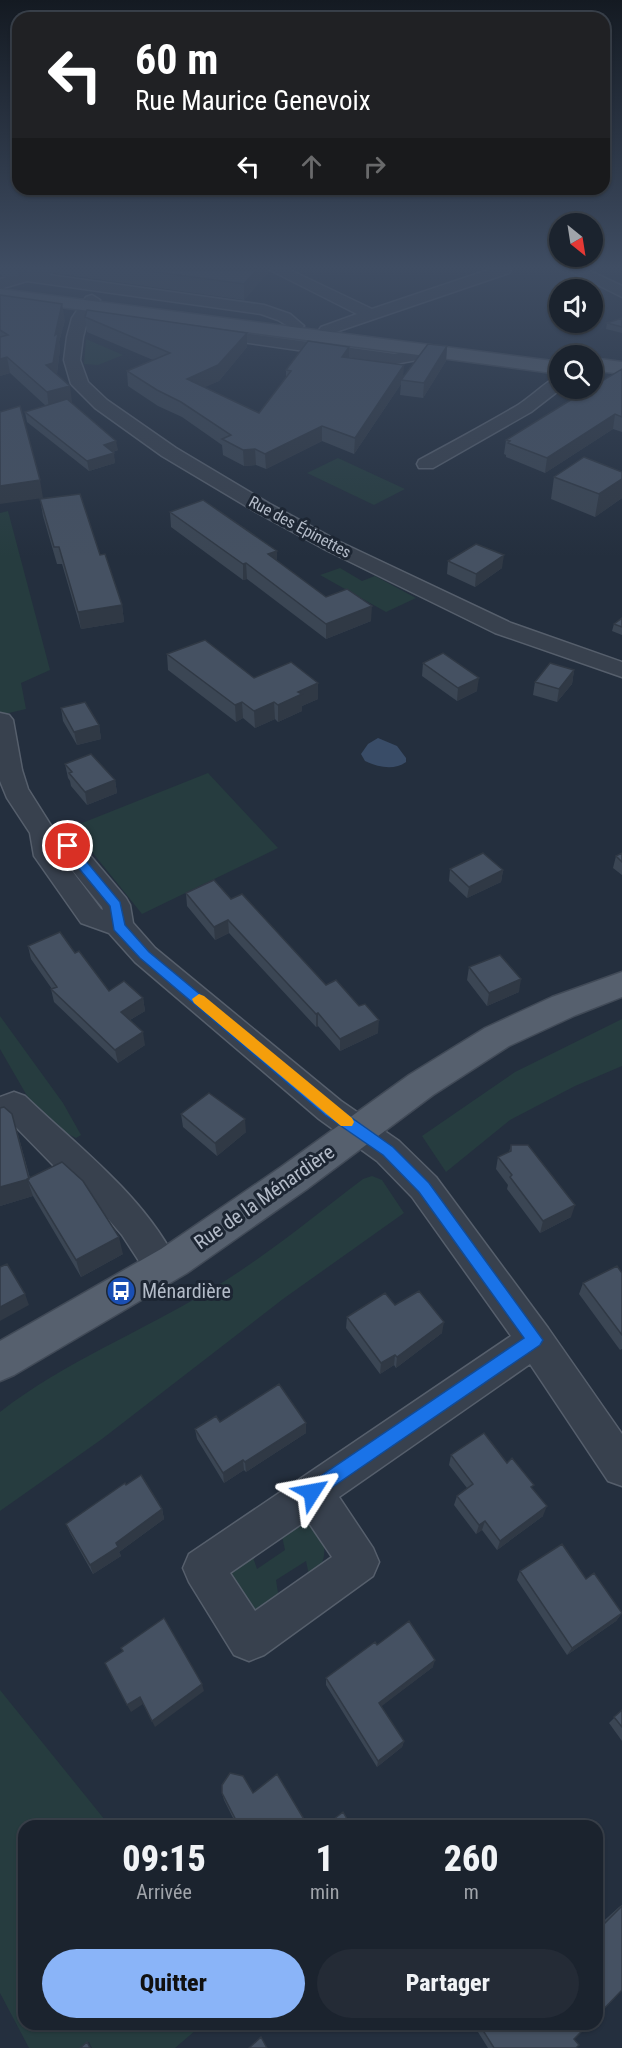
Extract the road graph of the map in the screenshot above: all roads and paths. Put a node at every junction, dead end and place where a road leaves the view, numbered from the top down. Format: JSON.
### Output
{"nodes":[{"id":1,"x":74,"y":366,"type":"edge"},
{"id":2,"x":604,"y":366,"type":"edge"},
{"id":3,"x":622,"y":368,"type":"edge"},
{"id":4,"x":603,"y":373,"type":"edge"},
{"id":5,"x":622,"y":376,"type":"edge"},
{"id":6,"x":549,"y":391,"type":"edge"},
{"id":7,"x":426,"y":464,"type":"dead end"},
{"id":8,"x":622,"y":670,"type":"edge"},
{"id":9,"x":1,"y":720,"type":"edge"},
{"id":10,"x":9,"y":797,"type":"edge"},
{"id":11,"x":622,"y":984,"type":"edge"},
{"id":12,"x":0,"y":1110,"type":"edge"},
{"id":13,"x":358,"y":1130,"type":"junction"},
{"id":14,"x":162,"y":1267,"type":"junction"},
{"id":15,"x":535,"y":1340,"type":"junction"},
{"id":16,"x":0,"y":1362,"type":"edge"},
{"id":17,"x":610,"y":1429,"type":"edge"},
{"id":18,"x":622,"y":1467,"type":"edge"},
{"id":19,"x":312,"y":1492,"type":"dead end"}],
"edges":[{"from":1,"to":8,"type":"street","name":"Rue des Épinettes"},
{"from":2,"to":3,"type":"main road"},
{"from":4,"to":5,"type":"main road"},
{"from":6,"to":7,"type":"street"},
{"from":9,"to":10,"type":"street"},
{"from":10,"to":13,"type":"street"},
{"from":11,"to":13,"type":"main road","name":"Rue de la Ménardière"},
{"from":12,"to":14,"type":"street"},
{"from":13,"to":14,"type":"main road","name":"Rue de la Ménardière"},
{"from":13,"to":15,"type":"street"},
{"from":14,"to":16,"type":"main road","name":"Rue de la Ménardière"},
{"from":15,"to":17,"type":"street"},
{"from":15,"to":19,"type":"street"},
{"from":17,"to":18,"type":"street"}]}
